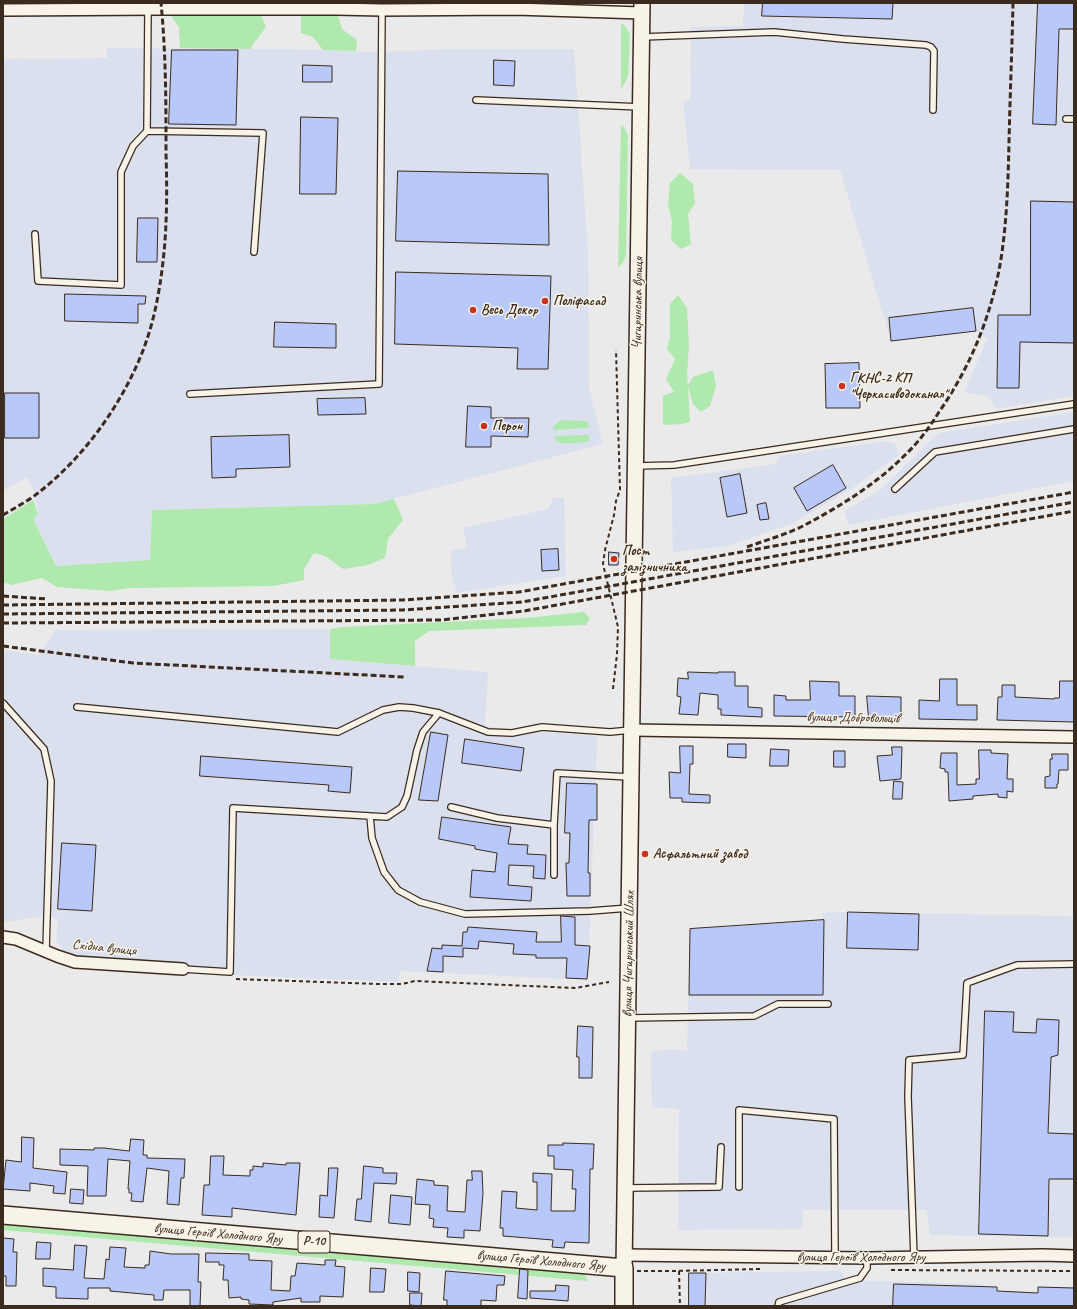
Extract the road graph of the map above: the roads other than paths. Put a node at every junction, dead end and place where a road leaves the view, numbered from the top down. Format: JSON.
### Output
{"nodes":[{"id":1,"x":85,"y":6,"type":"edge"},
{"id":2,"x":204,"y":6,"type":"edge"},
{"id":3,"x":515,"y":6,"type":"edge"},
{"id":4,"x":642,"y":8,"type":"edge"},
{"id":5,"x":148,"y":9,"type":"junction"},
{"id":6,"x":3,"y":10,"type":"edge"},
{"id":7,"x":382,"y":10,"type":"junction"},
{"id":8,"x":642,"y":36,"type":"junction"},
{"id":9,"x":476,"y":100,"type":"dead end"},
{"id":10,"x":641,"y":107,"type":"junction"},
{"id":11,"x":933,"y":110,"type":"dead end"},
{"id":12,"x":1066,"y":119,"type":"dead end"},
{"id":13,"x":1074,"y":119,"type":"edge"},
{"id":14,"x":147,"y":131,"type":"junction"},
{"id":15,"x":35,"y":234,"type":"dead end"},
{"id":16,"x":254,"y":252,"type":"dead end"},
{"id":17,"x":190,"y":394,"type":"dead end"},
{"id":18,"x":1074,"y":404,"type":"edge"},
{"id":19,"x":1074,"y":429,"type":"edge"},
{"id":20,"x":636,"y":466,"type":"junction"},
{"id":21,"x":895,"y":489,"type":"dead end"},
{"id":22,"x":634,"y":603,"type":"joint"},
{"id":23,"x":3,"y":703,"type":"edge"},
{"id":24,"x":77,"y":707,"type":"dead end"},
{"id":25,"x":439,"y":713,"type":"junction"},
{"id":26,"x":632,"y":730,"type":"junction"},
{"id":27,"x":1074,"y":737,"type":"edge"},
{"id":28,"x":631,"y":777,"type":"junction"},
{"id":29,"x":451,"y":807,"type":"dead end"},
{"id":30,"x":370,"y":816,"type":"junction"},
{"id":31,"x":554,"y":825,"type":"junction"},
{"id":32,"x":554,"y":875,"type":"dead end"},
{"id":33,"x":629,"y":908,"type":"junction"},
{"id":34,"x":3,"y":937,"type":"edge"},
{"id":35,"x":46,"y":952,"type":"junction"},
{"id":36,"x":1074,"y":964,"type":"edge"},
{"id":37,"x":183,"y":969,"type":"joint"},
{"id":38,"x":828,"y":1004,"type":"dead end"},
{"id":39,"x":628,"y":1018,"type":"junction"},
{"id":40,"x":721,"y":1147,"type":"dead end"},
{"id":41,"x":739,"y":1187,"type":"dead end"},
{"id":42,"x":626,"y":1188,"type":"junction"},
{"id":43,"x":3,"y":1215,"type":"edge"},
{"id":44,"x":1074,"y":1256,"type":"edge"},
{"id":45,"x":835,"y":1257,"type":"junction"},
{"id":46,"x":914,"y":1257,"type":"junction"},
{"id":47,"x":868,"y":1258,"type":"junction"},
{"id":48,"x":624,"y":1262,"type":"junction"},
{"id":49,"x":624,"y":1306,"type":"edge"},
{"id":50,"x":778,"y":1306,"type":"edge"}],
"edges":[{"from":1,"to":5,"type":"street"},
{"from":1,"to":6,"type":"street"},
{"from":2,"to":5,"type":"street"},
{"from":2,"to":7,"type":"street"},
{"from":3,"to":4,"type":"street"},
{"from":3,"to":7,"type":"street"},
{"from":4,"to":8,"type":"main road","name":"Чигиринська вулиця"},
{"from":5,"to":14,"type":"lane"},
{"from":7,"to":17,"type":"lane"},
{"from":8,"to":10,"type":"main road","name":"Чигиринська вулиця"},
{"from":8,"to":11,"type":"lane"},
{"from":9,"to":10,"type":"lane"},
{"from":10,"to":20,"type":"main road","name":"Чигиринська вулиця"},
{"from":12,"to":13,"type":"lane"},
{"from":14,"to":15,"type":"lane"},
{"from":14,"to":16,"type":"lane"},
{"from":18,"to":20,"type":"lane"},
{"from":19,"to":21,"type":"lane"},
{"from":20,"to":22,"type":"main road","name":"Чигиринська вулиця"},
{"from":22,"to":26,"type":"main road","name":"вулиця Чигиринський Шлях"},
{"from":23,"to":35,"type":"lane"},
{"from":24,"to":25,"type":"lane"},
{"from":25,"to":26,"type":"lane"},
{"from":25,"to":30,"type":"lane"},
{"from":26,"to":27,"type":"street","name":"вулиця Добровольців"},
{"from":26,"to":28,"type":"main road","name":"вулиця Чигиринський Шлях"},
{"from":28,"to":31,"type":"lane"},
{"from":28,"to":33,"type":"main road","name":"вулиця Чигиринський Шлях"},
{"from":29,"to":31,"type":"lane"},
{"from":30,"to":33,"type":"lane"},
{"from":30,"to":37,"type":"lane"},
{"from":31,"to":32,"type":"lane"},
{"from":33,"to":39,"type":"main road","name":"вулиця Чигиринський Шлях"},
{"from":34,"to":35,"type":"street","name":"Східна вулиця"},
{"from":35,"to":37,"type":"street","name":"Східна вулиця"},
{"from":36,"to":46,"type":"lane"},
{"from":38,"to":39,"type":"lane"},
{"from":39,"to":42,"type":"main road","name":"вулиця Чигиринський Шлях"},
{"from":40,"to":42,"type":"lane"},
{"from":41,"to":45,"type":"lane"},
{"from":42,"to":48,"type":"main road","name":"вулиця Чигиринський Шлях"},
{"from":43,"to":48,"type":"main road","name":"вулиця Героїв Холодного Яру","number":"Р-10"},
{"from":44,"to":46,"type":"street","name":"вулиця Героїв Холодного Яру"},
{"from":45,"to":47,"type":"street","name":"вулиця Героїв Холодного Яру"},
{"from":45,"to":48,"type":"street","name":"вулиця Героїв Холодного Яру"},
{"from":46,"to":47,"type":"street","name":"вулиця Героїв Холодного Яру"},
{"from":47,"to":50,"type":"lane"},
{"from":48,"to":49,"type":"main road","name":"вулиця Чигиринський Шлях"}]}
